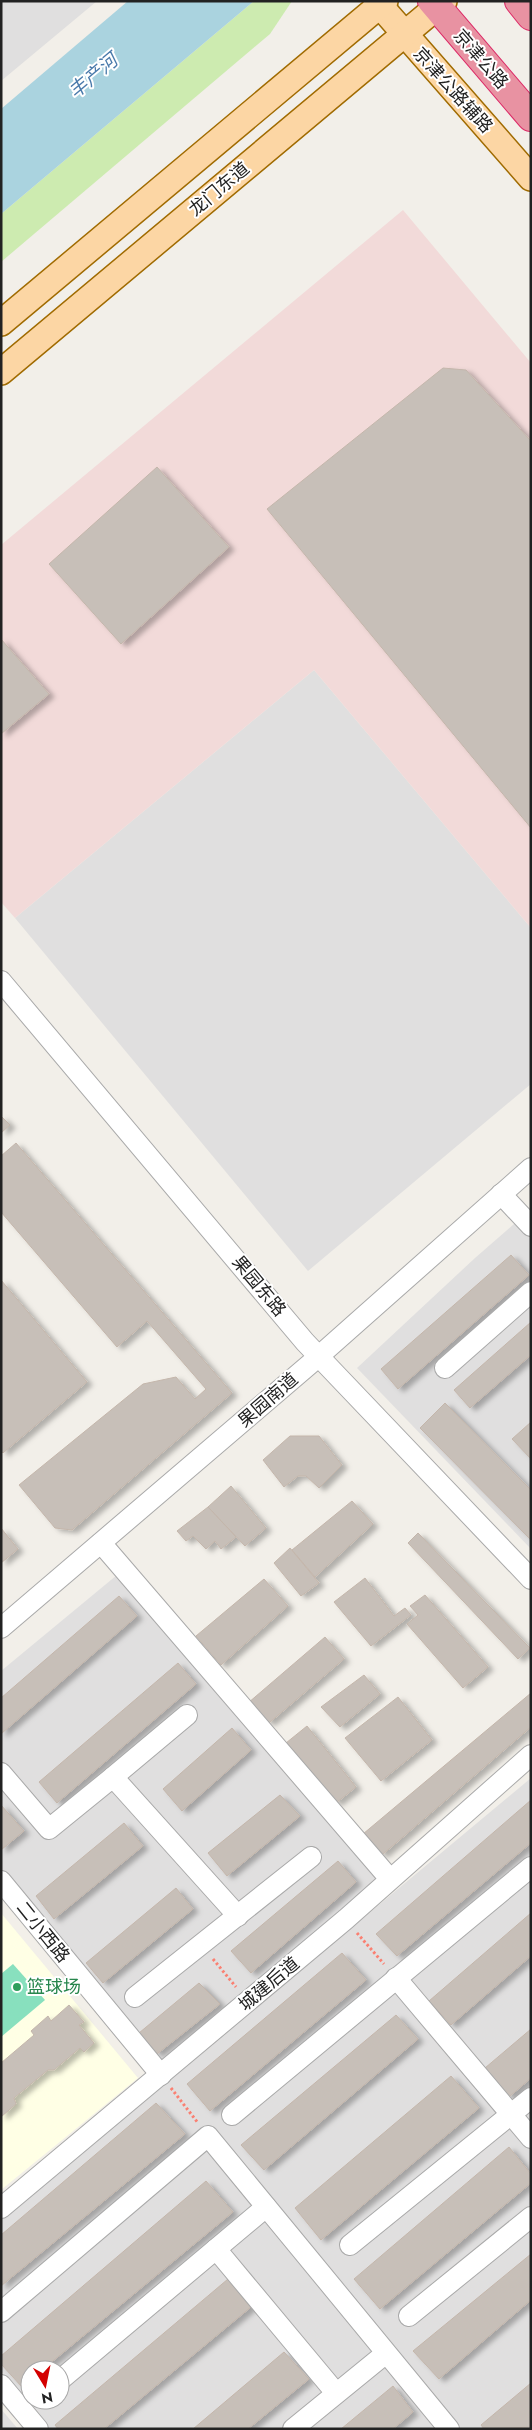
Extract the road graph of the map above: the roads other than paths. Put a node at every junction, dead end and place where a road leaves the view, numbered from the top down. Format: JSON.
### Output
{"nodes":[{"id":1,"x":519,"y":1,"type":"edge"},
{"id":2,"x":380,"y":3,"type":"edge"},
{"id":3,"x":437,"y":3,"type":"edge"},
{"id":4,"x":531,"y":16,"type":"edge"},
{"id":5,"x":403,"y":34,"type":"junction"},
{"id":6,"x":531,"y":117,"type":"edge"},
{"id":7,"x":531,"y":178,"type":"edge"},
{"id":8,"x":1,"y":323,"type":"edge"},
{"id":9,"x":1,"y":372,"type":"edge"},
{"id":10,"x":1,"y":980,"type":"edge"},
{"id":11,"x":1,"y":997,"type":"edge"},
{"id":12,"x":531,"y":1168,"type":"edge"},
{"id":13,"x":531,"y":1180,"type":"edge"},
{"id":14,"x":504,"y":1197,"type":"junction"},
{"id":15,"x":531,"y":1226,"type":"edge"},
{"id":16,"x":531,"y":1292,"type":"edge"},
{"id":17,"x":316,"y":1362,"type":"junction"},
{"id":18,"x":445,"y":1368,"type":"dead end"},
{"id":19,"x":104,"y":1546,"type":"junction"},
{"id":20,"x":531,"y":1579,"type":"edge"},
{"id":21,"x":531,"y":1595,"type":"edge"},
{"id":22,"x":1,"y":1628,"type":"edge"},
{"id":23,"x":1,"y":1639,"type":"edge"},
{"id":24,"x":187,"y":1716,"type":"dead end"},
{"id":25,"x":531,"y":1754,"type":"edge"},
{"id":26,"x":1,"y":1773,"type":"edge"},
{"id":27,"x":113,"y":1777,"type":"junction"},
{"id":28,"x":311,"y":1857,"type":"dead end"},
{"id":29,"x":531,"y":1867,"type":"edge"},
{"id":30,"x":390,"y":1879,"type":"junction"},
{"id":31,"x":1,"y":1881,"type":"edge"},
{"id":32,"x":238,"y":1916,"type":"junction"},
{"id":33,"x":396,"y":1978,"type":"junction"},
{"id":34,"x":135,"y":1997,"type":"dead end"},
{"id":35,"x":160,"y":2075,"type":"junction"},
{"id":36,"x":531,"y":2098,"type":"edge"},
{"id":37,"x":511,"y":2114,"type":"junction"},
{"id":38,"x":232,"y":2115,"type":"dead end"},
{"id":39,"x":531,"y":2138,"type":"edge"},
{"id":40,"x":266,"y":2207,"type":"junction"},
{"id":41,"x":1,"y":2208,"type":"edge"},
{"id":42,"x":531,"y":2217,"type":"edge"},
{"id":43,"x":350,"y":2245,"type":"dead end"},
{"id":44,"x":216,"y":2249,"type":"junction"},
{"id":45,"x":1,"y":2312,"type":"edge"},
{"id":46,"x":409,"y":2316,"type":"dead end"},
{"id":47,"x":385,"y":2354,"type":"junction"},
{"id":48,"x":70,"y":2372,"type":"edge"},
{"id":49,"x":1,"y":2385,"type":"edge"},
{"id":50,"x":336,"y":2394,"type":"junction"},
{"id":51,"x":38,"y":2429,"type":"edge"},
{"id":52,"x":292,"y":2429,"type":"edge"},
{"id":53,"x":449,"y":2429,"type":"edge"}],
"edges":[{"from":1,"to":4,"type":"highway"},
{"from":2,"to":5,"type":"main road","name":"京津公路辅路"},
{"from":2,"to":8,"type":"main road"},
{"from":3,"to":5,"type":"main road","name":"龙门东道"},
{"from":3,"to":6,"type":"highway","name":"京津公路"},
{"from":5,"to":7,"type":"main road","name":"京津公路辅路"},
{"from":5,"to":9,"type":"main road","name":"龙门东道"},
{"from":10,"to":17,"type":"street","name":"果园东路"},
{"from":11,"to":17,"type":"street","name":"果园东路"},
{"from":12,"to":14,"type":"street","name":"果园南道"},
{"from":13,"to":14,"type":"street","name":"果园南道"},
{"from":14,"to":15,"type":"street"},
{"from":14,"to":17,"type":"street","name":"果园南道"},
{"from":16,"to":18,"type":"street"},
{"from":17,"to":19,"type":"street","name":"果园南道"},
{"from":17,"to":20,"type":"street","name":"果园东路"},
{"from":17,"to":21,"type":"street","name":"果园东路"},
{"from":19,"to":22,"type":"street","name":"果园南道"},
{"from":19,"to":23,"type":"street","name":"果园南道"},
{"from":19,"to":30,"type":"street"},
{"from":24,"to":27,"type":"street"},
{"from":25,"to":30,"type":"street","name":"城建后道"},
{"from":26,"to":27,"type":"street"},
{"from":27,"to":32,"type":"street"},
{"from":28,"to":32,"type":"street"},
{"from":29,"to":33,"type":"street"},
{"from":30,"to":35,"type":"street","name":"城建后道"},
{"from":31,"to":35,"type":"street","name":"二小西路"},
{"from":32,"to":34,"type":"street"},
{"from":33,"to":37,"type":"street"},
{"from":33,"to":38,"type":"street"},
{"from":35,"to":41,"type":"street","name":"城建后道"},
{"from":36,"to":37,"type":"street"},
{"from":37,"to":39,"type":"street"},
{"from":37,"to":43,"type":"street"},
{"from":40,"to":44,"type":"street"},
{"from":40,"to":45,"type":"street"},
{"from":40,"to":47,"type":"street"},
{"from":42,"to":46,"type":"street"},
{"from":44,"to":48,"type":"street"},
{"from":44,"to":50,"type":"street"},
{"from":47,"to":50,"type":"street"},
{"from":47,"to":53,"type":"street"},
{"from":49,"to":51,"type":"street"},
{"from":50,"to":52,"type":"street"}]}
